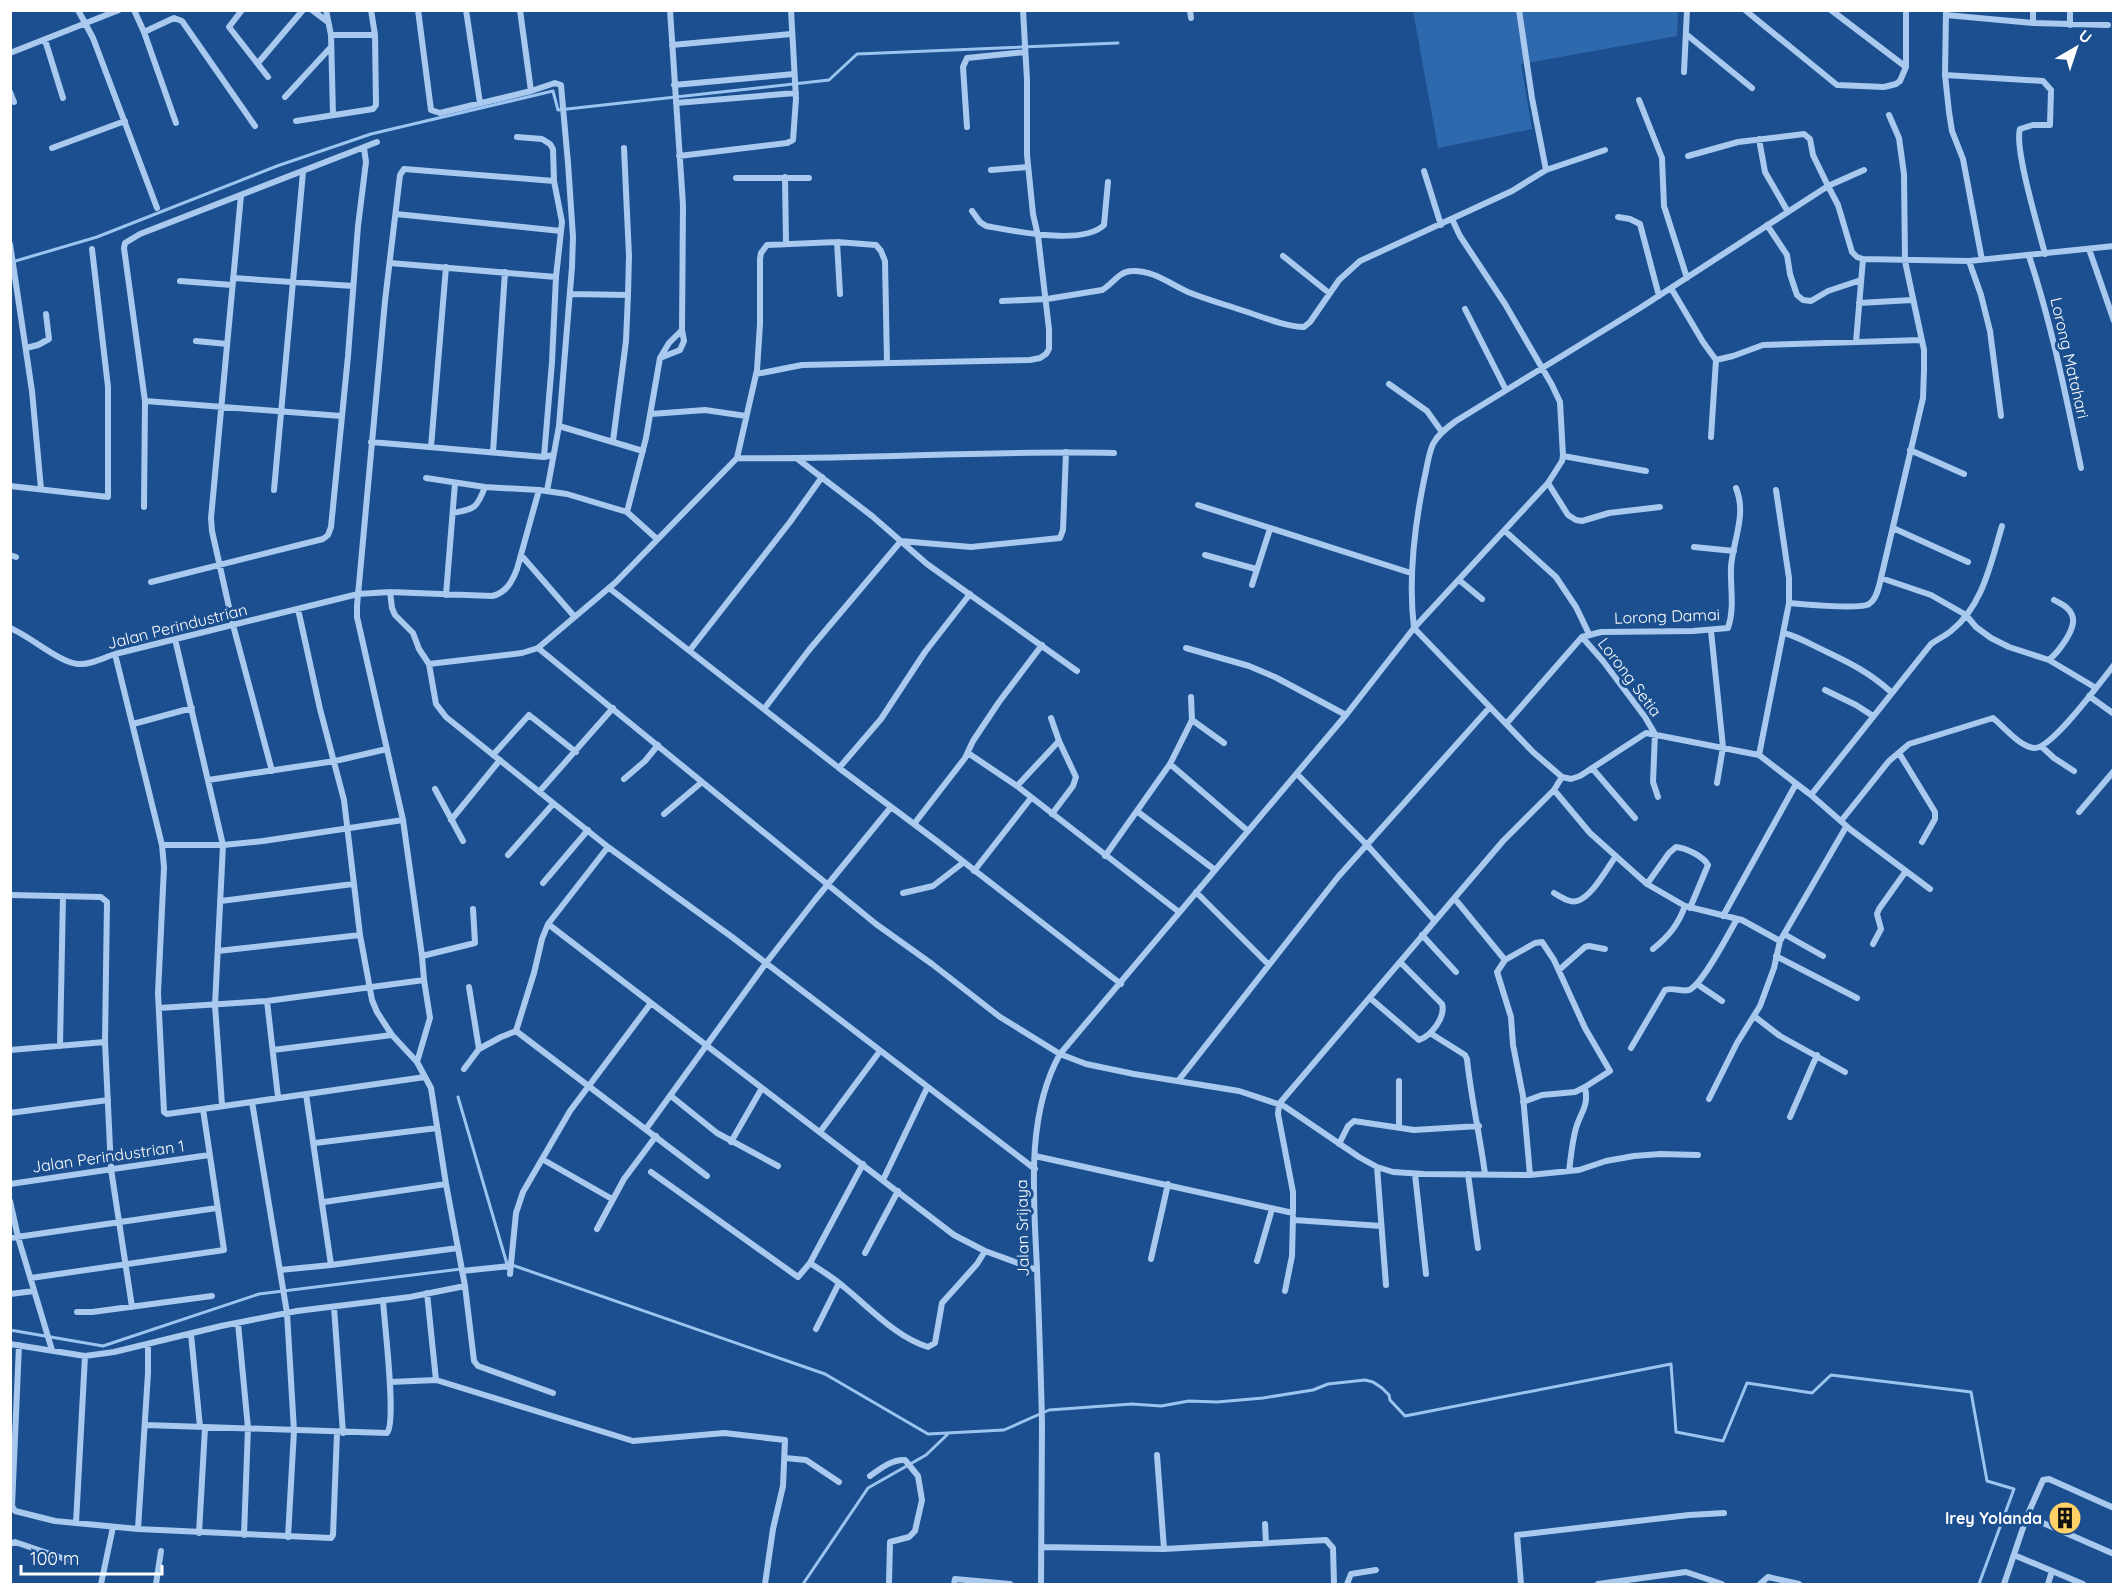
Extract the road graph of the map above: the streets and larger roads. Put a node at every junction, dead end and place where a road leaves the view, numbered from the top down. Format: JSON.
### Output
{"nodes":[{"id":1,"x":78,"y":10,"type":"edge"},
{"id":2,"x":119,"y":10,"type":"edge"},
{"id":3,"x":134,"y":10,"type":"edge"},
{"id":4,"x":242,"y":10,"type":"edge"},
{"id":5,"x":303,"y":10,"type":"edge"},
{"id":6,"x":312,"y":10,"type":"edge"},
{"id":7,"x":326,"y":10,"type":"edge"},
{"id":8,"x":371,"y":10,"type":"edge"},
{"id":9,"x":418,"y":10,"type":"edge"},
{"id":10,"x":466,"y":10,"type":"edge"},
{"id":11,"x":520,"y":10,"type":"edge"},
{"id":12,"x":670,"y":10,"type":"edge"},
{"id":13,"x":791,"y":10,"type":"edge"},
{"id":14,"x":1190,"y":10,"type":"edge"},
{"id":15,"x":1520,"y":10,"type":"edge"},
{"id":16,"x":1687,"y":10,"type":"edge"},
{"id":17,"x":1745,"y":10,"type":"edge"},
{"id":18,"x":1831,"y":10,"type":"edge"},
{"id":19,"x":1906,"y":10,"type":"edge"},
{"id":20,"x":2033,"y":10,"type":"edge"},
{"id":21,"x":2070,"y":10,"type":"edge"},
{"id":22,"x":1946,"y":13,"type":"edge"},
{"id":23,"x":1023,"y":14,"type":"edge"},
{"id":24,"x":1191,"y":18,"type":"dead end"},
{"id":25,"x":328,"y":22,"type":"junction"},
{"id":26,"x":2033,"y":23,"type":"junction"},
{"id":27,"x":86,"y":25,"type":"junction"},
{"id":28,"x":2070,"y":25,"type":"junction"},
{"id":29,"x":2108,"y":25,"type":"dead end"},
{"id":30,"x":144,"y":32,"type":"junction"},
{"id":31,"x":375,"y":34,"type":"junction"},
{"id":32,"x":791,"y":34,"type":"junction"},
{"id":33,"x":1686,"y":34,"type":"junction"},
{"id":34,"x":332,"y":35,"type":"junction"},
{"id":35,"x":45,"y":40,"type":"junction"},
{"id":36,"x":672,"y":45,"type":"junction"},
{"id":37,"x":332,"y":47,"type":"junction"},
{"id":38,"x":1025,"y":51,"type":"junction"},
{"id":39,"x":10,"y":53,"type":"edge"},
{"id":40,"x":258,"y":63,"type":"junction"},
{"id":41,"x":1906,"y":67,"type":"junction"},
{"id":42,"x":1684,"y":72,"type":"dead end"},
{"id":43,"x":794,"y":75,"type":"junction"},
{"id":44,"x":1945,"y":75,"type":"junction"},
{"id":45,"x":268,"y":77,"type":"dead end"},
{"id":46,"x":674,"y":87,"type":"junction"},
{"id":47,"x":1752,"y":88,"type":"dead end"},
{"id":48,"x":531,"y":91,"type":"junction"},
{"id":49,"x":796,"y":91,"type":"junction"},
{"id":50,"x":10,"y":92,"type":"edge"},
{"id":51,"x":285,"y":97,"type":"dead end"},
{"id":52,"x":63,"y":98,"type":"dead end"},
{"id":53,"x":1639,"y":99,"type":"dead end"},
{"id":54,"x":14,"y":102,"type":"dead end"},
{"id":55,"x":675,"y":102,"type":"junction"},
{"id":56,"x":480,"y":103,"type":"junction"},
{"id":57,"x":333,"y":115,"type":"junction"},
{"id":58,"x":1889,"y":116,"type":"dead end"},
{"id":59,"x":125,"y":121,"type":"junction"},
{"id":60,"x":296,"y":121,"type":"dead end"},
{"id":61,"x":176,"y":123,"type":"dead end"},
{"id":62,"x":255,"y":126,"type":"dead end"},
{"id":63,"x":967,"y":127,"type":"dead end"},
{"id":64,"x":517,"y":137,"type":"dead end"},
{"id":65,"x":1759,"y":140,"type":"junction"},
{"id":66,"x":377,"y":142,"type":"dead end"},
{"id":67,"x":52,"y":148,"type":"dead end"},
{"id":68,"x":364,"y":148,"type":"junction"},
{"id":69,"x":624,"y":148,"type":"dead end"},
{"id":70,"x":1605,"y":150,"type":"dead end"},
{"id":71,"x":679,"y":156,"type":"junction"},
{"id":72,"x":1688,"y":156,"type":"dead end"},
{"id":73,"x":1028,"y":167,"type":"junction"},
{"id":74,"x":991,"y":170,"type":"dead end"},
{"id":75,"x":1546,"y":170,"type":"junction"},
{"id":76,"x":1863,"y":170,"type":"dead end"},
{"id":77,"x":1424,"y":171,"type":"dead end"},
{"id":78,"x":303,"y":172,"type":"junction"},
{"id":79,"x":786,"y":177,"type":"junction"},
{"id":80,"x":736,"y":178,"type":"dead end"},
{"id":81,"x":809,"y":178,"type":"dead end"},
{"id":82,"x":554,"y":181,"type":"junction"},
{"id":83,"x":1108,"y":182,"type":"dead end"},
{"id":84,"x":1828,"y":186,"type":"junction"},
{"id":85,"x":241,"y":195,"type":"junction"},
{"id":86,"x":157,"y":208,"type":"dead end"},
{"id":87,"x":972,"y":211,"type":"dead end"},
{"id":88,"x":1788,"y":212,"type":"junction"},
{"id":89,"x":396,"y":214,"type":"junction"},
{"id":90,"x":1618,"y":218,"type":"dead end"},
{"id":91,"x":1452,"y":219,"type":"junction"},
{"id":92,"x":1441,"y":225,"type":"junction"},
{"id":93,"x":1767,"y":225,"type":"junction"},
{"id":94,"x":561,"y":231,"type":"junction"},
{"id":95,"x":1038,"y":236,"type":"junction"},
{"id":96,"x":837,"y":242,"type":"junction"},
{"id":97,"x":786,"y":243,"type":"junction"},
{"id":98,"x":10,"y":244,"type":"edge"},
{"id":99,"x":2114,"y":246,"type":"edge"},
{"id":100,"x":92,"y":249,"type":"dead end"},
{"id":101,"x":2089,"y":249,"type":"junction"},
{"id":102,"x":2045,"y":254,"type":"junction"},
{"id":103,"x":2029,"y":255,"type":"junction"},
{"id":104,"x":1283,"y":256,"type":"dead end"},
{"id":105,"x":1863,"y":260,"type":"junction"},
{"id":106,"x":1982,"y":260,"type":"junction"},
{"id":107,"x":1905,"y":261,"type":"junction"},
{"id":108,"x":1969,"y":261,"type":"junction"},
{"id":109,"x":390,"y":263,"type":"junction"},
{"id":110,"x":446,"y":267,"type":"junction"},
{"id":111,"x":505,"y":272,"type":"junction"},
{"id":112,"x":556,"y":277,"type":"junction"},
{"id":113,"x":1687,"y":278,"type":"junction"},
{"id":114,"x":1861,"y":280,"type":"junction"},
{"id":115,"x":180,"y":281,"type":"dead end"},
{"id":116,"x":233,"y":281,"type":"junction"},
{"id":117,"x":294,"y":282,"type":"junction"},
{"id":118,"x":353,"y":286,"type":"junction"},
{"id":119,"x":1671,"y":288,"type":"junction"},
{"id":120,"x":570,"y":294,"type":"junction"},
{"id":121,"x":840,"y":294,"type":"dead end"},
{"id":122,"x":1329,"y":294,"type":"junction"},
{"id":123,"x":628,"y":295,"type":"junction"},
{"id":124,"x":1659,"y":296,"type":"junction"},
{"id":125,"x":1047,"y":299,"type":"junction"},
{"id":126,"x":1912,"y":300,"type":"junction"},
{"id":127,"x":1002,"y":301,"type":"dead end"},
{"id":128,"x":1859,"y":303,"type":"junction"},
{"id":129,"x":1465,"y":309,"type":"dead end"},
{"id":130,"x":46,"y":314,"type":"dead end"},
{"id":131,"x":2114,"y":321,"type":"edge"},
{"id":132,"x":682,"y":330,"type":"junction"},
{"id":133,"x":1921,"y":340,"type":"junction"},
{"id":134,"x":196,"y":341,"type":"dead end"},
{"id":135,"x":1856,"y":342,"type":"junction"},
{"id":136,"x":227,"y":344,"type":"junction"},
{"id":137,"x":26,"y":348,"type":"junction"},
{"id":138,"x":660,"y":358,"type":"junction"},
{"id":139,"x":1716,"y":360,"type":"junction"},
{"id":140,"x":887,"y":363,"type":"junction"},
{"id":141,"x":1541,"y":368,"type":"junction"},
{"id":142,"x":756,"y":374,"type":"junction"},
{"id":143,"x":1389,"y":384,"type":"dead end"},
{"id":144,"x":1506,"y":390,"type":"junction"},
{"id":145,"x":145,"y":401,"type":"junction"},
{"id":146,"x":221,"y":405,"type":"junction"},
{"id":147,"x":282,"y":411,"type":"junction"},
{"id":148,"x":651,"y":414,"type":"junction"},
{"id":149,"x":342,"y":416,"type":"junction"},
{"id":150,"x":746,"y":416,"type":"junction"},
{"id":151,"x":2001,"y":416,"type":"dead end"},
{"id":152,"x":559,"y":426,"type":"junction"},
{"id":153,"x":1442,"y":432,"type":"junction"},
{"id":154,"x":1710,"y":437,"type":"dead end"},
{"id":155,"x":614,"y":441,"type":"junction"},
{"id":156,"x":371,"y":442,"type":"junction"},
{"id":157,"x":431,"y":447,"type":"junction"},
{"id":158,"x":1910,"y":450,"type":"junction"},
{"id":159,"x":643,"y":451,"type":"junction"},
{"id":160,"x":493,"y":452,"type":"junction"},
{"id":161,"x":1066,"y":452,"type":"junction"},
{"id":162,"x":1114,"y":453,"type":"dead end"},
{"id":163,"x":553,"y":455,"type":"junction"},
{"id":164,"x":1563,"y":456,"type":"junction"},
{"id":165,"x":544,"y":457,"type":"junction"},
{"id":166,"x":737,"y":458,"type":"junction"},
{"id":167,"x":799,"y":459,"type":"junction"},
{"id":168,"x":2081,"y":468,"type":"dead end"},
{"id":169,"x":1646,"y":471,"type":"dead end"},
{"id":170,"x":1964,"y":474,"type":"dead end"},
{"id":171,"x":822,"y":477,"type":"junction"},
{"id":172,"x":426,"y":478,"type":"dead end"},
{"id":173,"x":455,"y":483,"type":"junction"},
{"id":174,"x":1548,"y":483,"type":"junction"},
{"id":175,"x":10,"y":486,"type":"edge"},
{"id":176,"x":485,"y":487,"type":"junction"},
{"id":177,"x":1736,"y":488,"type":"dead end"},
{"id":178,"x":41,"y":489,"type":"junction"},
{"id":179,"x":274,"y":490,"type":"dead end"},
{"id":180,"x":539,"y":490,"type":"junction"},
{"id":181,"x":1776,"y":490,"type":"dead end"},
{"id":182,"x":547,"y":491,"type":"junction"},
{"id":183,"x":1198,"y":505,"type":"dead end"},
{"id":184,"x":144,"y":507,"type":"dead end"},
{"id":185,"x":1660,"y":507,"type":"dead end"},
{"id":186,"x":627,"y":512,"type":"junction"},
{"id":187,"x":453,"y":513,"type":"junction"},
{"id":188,"x":2002,"y":526,"type":"dead end"},
{"id":189,"x":1893,"y":528,"type":"junction"},
{"id":190,"x":1270,"y":529,"type":"junction"},
{"id":191,"x":1504,"y":531,"type":"junction"},
{"id":192,"x":657,"y":539,"type":"junction"},
{"id":193,"x":901,"y":541,"type":"junction"},
{"id":194,"x":1694,"y":547,"type":"dead end"},
{"id":195,"x":1734,"y":551,"type":"junction"},
{"id":196,"x":521,"y":555,"type":"junction"},
{"id":197,"x":1205,"y":555,"type":"dead end"},
{"id":198,"x":1968,"y":562,"type":"dead end"},
{"id":199,"x":219,"y":566,"type":"junction"},
{"id":200,"x":1256,"y":569,"type":"junction"},
{"id":201,"x":1411,"y":573,"type":"junction"},
{"id":202,"x":1881,"y":578,"type":"junction"},
{"id":203,"x":1459,"y":580,"type":"junction"},
{"id":204,"x":151,"y":582,"type":"dead end"},
{"id":205,"x":1252,"y":585,"type":"dead end"},
{"id":206,"x":609,"y":588,"type":"junction"},
{"id":207,"x":390,"y":592,"type":"junction"},
{"id":208,"x":358,"y":594,"type":"junction"},
{"id":209,"x":970,"y":594,"type":"junction"},
{"id":210,"x":446,"y":595,"type":"junction"},
{"id":211,"x":1482,"y":599,"type":"dead end"},
{"id":212,"x":2054,"y":600,"type":"dead end"},
{"id":213,"x":1789,"y":603,"type":"junction"},
{"id":214,"x":298,"y":609,"type":"junction"},
{"id":215,"x":1966,"y":615,"type":"junction"},
{"id":216,"x":574,"y":616,"type":"junction"},
{"id":217,"x":233,"y":625,"type":"junction"},
{"id":218,"x":10,"y":628,"type":"edge"},
{"id":219,"x":1414,"y":628,"type":"junction"},
{"id":220,"x":1711,"y":630,"type":"junction"},
{"id":221,"x":1784,"y":633,"type":"junction"},
{"id":222,"x":1589,"y":634,"type":"junction"},
{"id":223,"x":1582,"y":637,"type":"junction"},
{"id":224,"x":175,"y":639,"type":"junction"},
{"id":225,"x":1042,"y":645,"type":"junction"},
{"id":226,"x":538,"y":648,"type":"junction"},
{"id":227,"x":1186,"y":648,"type":"dead end"},
{"id":228,"x":690,"y":650,"type":"junction"},
{"id":229,"x":115,"y":654,"type":"junction"},
{"id":230,"x":2049,"y":660,"type":"junction"},
{"id":231,"x":429,"y":664,"type":"junction"},
{"id":232,"x":2114,"y":665,"type":"edge"},
{"id":233,"x":1077,"y":671,"type":"dead end"},
{"id":234,"x":2096,"y":688,"type":"junction"},
{"id":235,"x":1825,"y":690,"type":"dead end"},
{"id":236,"x":1891,"y":692,"type":"junction"},
{"id":237,"x":2089,"y":696,"type":"junction"},
{"id":238,"x":1191,"y":697,"type":"dead end"},
{"id":239,"x":1490,"y":707,"type":"junction"},
{"id":240,"x":192,"y":708,"type":"junction"},
{"id":241,"x":613,"y":708,"type":"junction"},
{"id":242,"x":764,"y":709,"type":"junction"},
{"id":243,"x":2114,"y":714,"type":"edge"},
{"id":244,"x":1346,"y":715,"type":"junction"},
{"id":245,"x":1873,"y":716,"type":"junction"},
{"id":246,"x":1051,"y":718,"type":"dead end"},
{"id":247,"x":1192,"y":720,"type":"junction"},
{"id":248,"x":133,"y":724,"type":"junction"},
{"id":249,"x":1506,"y":724,"type":"junction"},
{"id":250,"x":1655,"y":734,"type":"junction"},
{"id":251,"x":1059,"y":741,"type":"junction"},
{"id":252,"x":1224,"y":743,"type":"dead end"},
{"id":253,"x":658,"y":745,"type":"junction"},
{"id":254,"x":1723,"y":747,"type":"junction"},
{"id":255,"x":2042,"y":747,"type":"junction"},
{"id":256,"x":387,"y":749,"type":"junction"},
{"id":257,"x":576,"y":752,"type":"junction"},
{"id":258,"x":968,"y":753,"type":"junction"},
{"id":259,"x":1899,"y":753,"type":"junction"},
{"id":260,"x":494,"y":755,"type":"junction"},
{"id":261,"x":1760,"y":755,"type":"junction"},
{"id":262,"x":500,"y":760,"type":"junction"},
{"id":263,"x":335,"y":761,"type":"junction"},
{"id":264,"x":1170,"y":764,"type":"junction"},
{"id":265,"x":839,"y":768,"type":"junction"},
{"id":266,"x":1592,"y":768,"type":"junction"},
{"id":267,"x":272,"y":771,"type":"junction"},
{"id":268,"x":2074,"y":771,"type":"dead end"},
{"id":269,"x":2114,"y":771,"type":"edge"},
{"id":270,"x":1297,"y":774,"type":"junction"},
{"id":271,"x":1562,"y":777,"type":"junction"},
{"id":272,"x":624,"y":779,"type":"dead end"},
{"id":273,"x":208,"y":780,"type":"junction"},
{"id":274,"x":702,"y":782,"type":"junction"},
{"id":275,"x":1717,"y":783,"type":"dead end"},
{"id":276,"x":1796,"y":784,"type":"junction"},
{"id":277,"x":1017,"y":786,"type":"junction"},
{"id":278,"x":435,"y":789,"type":"dead end"},
{"id":279,"x":1554,"y":790,"type":"junction"},
{"id":280,"x":539,"y":792,"type":"junction"},
{"id":281,"x":1811,"y":795,"type":"junction"},
{"id":282,"x":1658,"y":797,"type":"dead end"},
{"id":283,"x":1031,"y":798,"type":"junction"},
{"id":284,"x":553,"y":804,"type":"junction"},
{"id":285,"x":891,"y":807,"type":"junction"},
{"id":286,"x":1138,"y":812,"type":"junction"},
{"id":287,"x":2079,"y":812,"type":"dead end"},
{"id":288,"x":664,"y":814,"type":"dead end"},
{"id":289,"x":1052,"y":814,"type":"junction"},
{"id":290,"x":1635,"y":818,"type":"dead end"},
{"id":291,"x":403,"y":819,"type":"junction"},
{"id":292,"x":451,"y":820,"type":"junction"},
{"id":293,"x":1840,"y":821,"type":"junction"},
{"id":294,"x":914,"y":824,"type":"junction"},
{"id":295,"x":1846,"y":826,"type":"junction"},
{"id":296,"x":348,"y":828,"type":"junction"},
{"id":297,"x":588,"y":830,"type":"junction"},
{"id":298,"x":1248,"y":831,"type":"junction"},
{"id":299,"x":463,"y":842,"type":"dead end"},
{"id":300,"x":1922,"y":842,"type":"dead end"},
{"id":301,"x":162,"y":845,"type":"junction"},
{"id":302,"x":223,"y":845,"type":"junction"},
{"id":303,"x":1368,"y":846,"type":"junction"},
{"id":304,"x":608,"y":847,"type":"junction"},
{"id":305,"x":508,"y":855,"type":"dead end"},
{"id":306,"x":1105,"y":856,"type":"junction"},
{"id":307,"x":1616,"y":856,"type":"junction"},
{"id":308,"x":964,"y":862,"type":"junction"},
{"id":309,"x":1215,"y":870,"type":"junction"},
{"id":310,"x":974,"y":871,"type":"junction"},
{"id":311,"x":1906,"y":872,"type":"junction"},
{"id":312,"x":353,"y":884,"type":"junction"},
{"id":313,"x":543,"y":884,"type":"dead end"},
{"id":314,"x":1647,"y":884,"type":"junction"},
{"id":315,"x":826,"y":885,"type":"junction"},
{"id":316,"x":1930,"y":889,"type":"dead end"},
{"id":317,"x":1196,"y":892,"type":"junction"},
{"id":318,"x":903,"y":893,"type":"dead end"},
{"id":319,"x":1554,"y":893,"type":"dead end"},
{"id":320,"x":10,"y":895,"type":"edge"},
{"id":321,"x":63,"y":896,"type":"junction"},
{"id":322,"x":1455,"y":899,"type":"junction"},
{"id":323,"x":221,"y":901,"type":"junction"},
{"id":324,"x":1687,"y":907,"type":"junction"},
{"id":325,"x":473,"y":909,"type":"dead end"},
{"id":326,"x":1179,"y":912,"type":"junction"},
{"id":327,"x":1723,"y":916,"type":"junction"},
{"id":328,"x":1737,"y":919,"type":"junction"},
{"id":329,"x":1435,"y":921,"type":"junction"},
{"id":330,"x":549,"y":924,"type":"junction"},
{"id":331,"x":1784,"y":934,"type":"junction"},
{"id":332,"x":360,"y":935,"type":"junction"},
{"id":333,"x":1422,"y":935,"type":"junction"},
{"id":334,"x":1780,"y":941,"type":"junction"},
{"id":335,"x":1873,"y":944,"type":"dead end"},
{"id":336,"x":1605,"y":949,"type":"dead end"},
{"id":337,"x":1653,"y":949,"type":"dead end"},
{"id":338,"x":218,"y":951,"type":"junction"},
{"id":339,"x":422,"y":956,"type":"junction"},
{"id":340,"x":1776,"y":956,"type":"junction"},
{"id":341,"x":1823,"y":956,"type":"dead end"},
{"id":342,"x":1505,"y":960,"type":"junction"},
{"id":343,"x":1400,"y":962,"type":"junction"},
{"id":344,"x":766,"y":963,"type":"junction"},
{"id":345,"x":1269,"y":964,"type":"junction"},
{"id":346,"x":1559,"y":970,"type":"junction"},
{"id":347,"x":1456,"y":972,"type":"dead end"},
{"id":348,"x":424,"y":980,"type":"junction"},
{"id":349,"x":1121,"y":984,"type":"junction"},
{"id":350,"x":1697,"y":984,"type":"junction"},
{"id":351,"x":469,"y":987,"type":"dead end"},
{"id":352,"x":369,"y":988,"type":"junction"},
{"id":353,"x":1370,"y":998,"type":"junction"},
{"id":354,"x":1857,"y":998,"type":"dead end"},
{"id":355,"x":267,"y":1001,"type":"junction"},
{"id":356,"x":1722,"y":1001,"type":"dead end"},
{"id":357,"x":651,"y":1003,"type":"junction"},
{"id":358,"x":215,"y":1005,"type":"junction"},
{"id":359,"x":159,"y":1008,"type":"junction"},
{"id":360,"x":1754,"y":1016,"type":"junction"},
{"id":361,"x":516,"y":1031,"type":"junction"},
{"id":362,"x":1430,"y":1033,"type":"junction"},
{"id":363,"x":392,"y":1035,"type":"junction"},
{"id":364,"x":105,"y":1042,"type":"junction"},
{"id":365,"x":60,"y":1046,"type":"junction"},
{"id":366,"x":708,"y":1046,"type":"junction"},
{"id":367,"x":1631,"y":1048,"type":"dead end"},
{"id":368,"x":479,"y":1049,"type":"junction"},
{"id":369,"x":10,"y":1050,"type":"edge"},
{"id":370,"x":273,"y":1050,"type":"junction"},
{"id":371,"x":880,"y":1051,"type":"junction"},
{"id":372,"x":1060,"y":1054,"type":"junction"},
{"id":373,"x":1816,"y":1055,"type":"junction"},
{"id":374,"x":417,"y":1062,"type":"junction"},
{"id":375,"x":464,"y":1069,"type":"dead end"},
{"id":376,"x":1845,"y":1072,"type":"dead end"},
{"id":377,"x":425,"y":1077,"type":"junction"},
{"id":378,"x":1178,"y":1081,"type":"junction"},
{"id":379,"x":1399,"y":1081,"type":"dead end"},
{"id":380,"x":589,"y":1087,"type":"junction"},
{"id":381,"x":1585,"y":1087,"type":"junction"},
{"id":382,"x":762,"y":1088,"type":"junction"},
{"id":383,"x":927,"y":1088,"type":"junction"},
{"id":384,"x":306,"y":1094,"type":"junction"},
{"id":385,"x":671,"y":1096,"type":"junction"},
{"id":386,"x":278,"y":1097,"type":"junction"},
{"id":387,"x":1709,"y":1099,"type":"dead end"},
{"id":388,"x":108,"y":1100,"type":"junction"},
{"id":389,"x":252,"y":1101,"type":"junction"},
{"id":390,"x":1523,"y":1102,"type":"junction"},
{"id":391,"x":1279,"y":1104,"type":"junction"},
{"id":392,"x":222,"y":1105,"type":"junction"},
{"id":393,"x":203,"y":1109,"type":"junction"},
{"id":394,"x":10,"y":1113,"type":"edge"},
{"id":395,"x":1790,"y":1117,"type":"dead end"},
{"id":396,"x":1399,"y":1126,"type":"junction"},
{"id":397,"x":1479,"y":1126,"type":"junction"},
{"id":398,"x":438,"y":1128,"type":"junction"},
{"id":399,"x":646,"y":1129,"type":"junction"},
{"id":400,"x":820,"y":1132,"type":"junction"},
{"id":401,"x":656,"y":1136,"type":"junction"},
{"id":402,"x":731,"y":1142,"type":"junction"},
{"id":403,"x":315,"y":1143,"type":"junction"},
{"id":404,"x":1339,"y":1144,"type":"junction"},
{"id":405,"x":209,"y":1155,"type":"junction"},
{"id":406,"x":1698,"y":1155,"type":"dead end"},
{"id":407,"x":1035,"y":1156,"type":"junction"},
{"id":408,"x":542,"y":1158,"type":"junction"},
{"id":409,"x":863,"y":1164,"type":"junction"},
{"id":410,"x":778,"y":1166,"type":"dead end"},
{"id":411,"x":1377,"y":1167,"type":"junction"},
{"id":412,"x":111,"y":1169,"type":"junction"},
{"id":413,"x":1035,"y":1169,"type":"junction"},
{"id":414,"x":1569,"y":1171,"type":"junction"},
{"id":415,"x":651,"y":1172,"type":"dead end"},
{"id":416,"x":1415,"y":1174,"type":"junction"},
{"id":417,"x":1468,"y":1174,"type":"junction"},
{"id":418,"x":1485,"y":1174,"type":"junction"},
{"id":419,"x":1530,"y":1175,"type":"junction"},
{"id":420,"x":707,"y":1176,"type":"dead end"},
{"id":421,"x":883,"y":1180,"type":"junction"},
{"id":422,"x":10,"y":1184,"type":"edge"},
{"id":423,"x":446,"y":1184,"type":"junction"},
{"id":424,"x":1168,"y":1185,"type":"junction"},
{"id":425,"x":898,"y":1191,"type":"junction"},
{"id":426,"x":612,"y":1199,"type":"junction"},
{"id":427,"x":10,"y":1201,"type":"edge"},
{"id":428,"x":324,"y":1202,"type":"junction"},
{"id":429,"x":218,"y":1208,"type":"junction"},
{"id":430,"x":1272,"y":1209,"type":"junction"},
{"id":431,"x":1293,"y":1217,"type":"junction"},
{"id":432,"x":118,"y":1222,"type":"junction"},
{"id":433,"x":1381,"y":1226,"type":"junction"},
{"id":434,"x":597,"y":1229,"type":"dead end"},
{"id":435,"x":14,"y":1237,"type":"edge"},
{"id":436,"x":458,"y":1248,"type":"junction"},
{"id":437,"x":1478,"y":1248,"type":"dead end"},
{"id":438,"x":985,"y":1251,"type":"junction"},
{"id":439,"x":865,"y":1253,"type":"dead end"},
{"id":440,"x":1151,"y":1259,"type":"dead end"},
{"id":441,"x":1257,"y":1261,"type":"dead end"},
{"id":442,"x":810,"y":1263,"type":"junction"},
{"id":443,"x":331,"y":1265,"type":"junction"},
{"id":444,"x":125,"y":1266,"type":"junction"},
{"id":445,"x":510,"y":1266,"type":"junction"},
{"id":446,"x":462,"y":1269,"type":"junction"},
{"id":447,"x":280,"y":1270,"type":"junction"},
{"id":448,"x":1037,"y":1270,"type":"junction"},
{"id":449,"x":510,"y":1274,"type":"dead end"},
{"id":450,"x":1426,"y":1274,"type":"dead end"},
{"id":451,"x":31,"y":1278,"type":"junction"},
{"id":452,"x":839,"y":1283,"type":"junction"},
{"id":453,"x":1386,"y":1285,"type":"dead end"},
{"id":454,"x":465,"y":1286,"type":"junction"},
{"id":455,"x":34,"y":1291,"type":"junction"},
{"id":456,"x":1285,"y":1291,"type":"dead end"},
{"id":457,"x":427,"y":1293,"type":"junction"},
{"id":458,"x":10,"y":1294,"type":"edge"},
{"id":459,"x":212,"y":1296,"type":"dead end"},
{"id":460,"x":383,"y":1300,"type":"junction"},
{"id":461,"x":334,"y":1306,"type":"junction"},
{"id":462,"x":132,"y":1307,"type":"junction"},
{"id":463,"x":76,"y":1312,"type":"dead end"},
{"id":464,"x":287,"y":1313,"type":"junction"},
{"id":465,"x":238,"y":1323,"type":"junction"},
{"id":466,"x":816,"y":1329,"type":"dead end"},
{"id":467,"x":190,"y":1334,"type":"junction"},
{"id":468,"x":10,"y":1344,"type":"edge"},
{"id":469,"x":148,"y":1344,"type":"junction"},
{"id":470,"x":19,"y":1345,"type":"junction"},
{"id":471,"x":51,"y":1347,"type":"junction"},
{"id":472,"x":85,"y":1356,"type":"junction"},
{"id":473,"x":436,"y":1380,"type":"junction"},
{"id":474,"x":390,"y":1382,"type":"junction"},
{"id":475,"x":553,"y":1393,"type":"dead end"},
{"id":476,"x":145,"y":1425,"type":"junction"},
{"id":477,"x":202,"y":1427,"type":"junction"},
{"id":478,"x":248,"y":1428,"type":"junction"},
{"id":479,"x":294,"y":1431,"type":"junction"},
{"id":480,"x":340,"y":1433,"type":"junction"},
{"id":481,"x":1157,"y":1455,"type":"dead end"},
{"id":482,"x":785,"y":1458,"type":"junction"},
{"id":483,"x":870,"y":1476,"type":"dead end"},
{"id":484,"x":839,"y":1482,"type":"dead end"},
{"id":485,"x":2114,"y":1508,"type":"edge"},
{"id":486,"x":1724,"y":1514,"type":"dead end"},
{"id":487,"x":2027,"y":1516,"type":"junction"},
{"id":488,"x":76,"y":1523,"type":"junction"},
{"id":489,"x":1265,"y":1524,"type":"dead end"},
{"id":490,"x":113,"y":1527,"type":"junction"},
{"id":491,"x":138,"y":1529,"type":"junction"},
{"id":492,"x":199,"y":1533,"type":"junction"},
{"id":493,"x":244,"y":1535,"type":"junction"},
{"id":494,"x":288,"y":1537,"type":"junction"},
{"id":495,"x":1266,"y":1543,"type":"junction"},
{"id":496,"x":10,"y":1544,"type":"edge"},
{"id":497,"x":1041,"y":1547,"type":"junction"},
{"id":498,"x":1164,"y":1549,"type":"junction"},
{"id":499,"x":161,"y":1551,"type":"dead end"},
{"id":500,"x":2114,"y":1554,"type":"edge"},
{"id":501,"x":2013,"y":1555,"type":"junction"},
{"id":502,"x":68,"y":1560,"type":"dead end"},
{"id":503,"x":1376,"y":1570,"type":"dead end"},
{"id":504,"x":2052,"y":1571,"type":"junction"},
{"id":505,"x":1616,"y":1583,"type":"edge"},
{"id":506,"x":101,"y":1584,"type":"edge"},
{"id":507,"x":156,"y":1584,"type":"edge"},
{"id":508,"x":765,"y":1584,"type":"edge"},
{"id":509,"x":889,"y":1584,"type":"edge"},
{"id":510,"x":954,"y":1584,"type":"edge"},
{"id":511,"x":1010,"y":1584,"type":"edge"},
{"id":512,"x":1041,"y":1584,"type":"edge"},
{"id":513,"x":1334,"y":1584,"type":"edge"},
{"id":514,"x":1347,"y":1584,"type":"edge"},
{"id":515,"x":1521,"y":1584,"type":"edge"},
{"id":516,"x":1598,"y":1584,"type":"edge"},
{"id":517,"x":1722,"y":1584,"type":"edge"},
{"id":518,"x":1760,"y":1584,"type":"edge"},
{"id":519,"x":1799,"y":1584,"type":"edge"},
{"id":520,"x":2004,"y":1584,"type":"edge"},
{"id":521,"x":2048,"y":1584,"type":"edge"},
{"id":522,"x":2083,"y":1584,"type":"edge"}],
"edges":[{"from":1,"to":27,"type":"street"},
{"from":2,"to":27,"type":"street"},
{"from":3,"to":30,"type":"street"},
{"from":4,"to":40,"type":"street"},
{"from":5,"to":40,"type":"street"},
{"from":6,"to":25,"type":"street"},
{"from":7,"to":25,"type":"street"},
{"from":8,"to":31,"type":"street"},
{"from":9,"to":56,"type":"street"},
{"from":10,"to":56,"type":"street"},
{"from":11,"to":48,"type":"street"},
{"from":12,"to":36,"type":"street"},
{"from":13,"to":32,"type":"street"},
{"from":14,"to":24,"type":"street"},
{"from":15,"to":75,"type":"street"},
{"from":16,"to":33,"type":"street"},
{"from":17,"to":41,"type":"street"},
{"from":18,"to":41,"type":"street"},
{"from":19,"to":41,"type":"street"},
{"from":20,"to":26,"type":"street"},
{"from":21,"to":28,"type":"street"},
{"from":22,"to":26,"type":"street"},
{"from":22,"to":44,"type":"street"},
{"from":23,"to":38,"type":"street"},
{"from":25,"to":34,"type":"street"},
{"from":26,"to":28,"type":"street"},
{"from":27,"to":35,"type":"street"},
{"from":27,"to":59,"type":"street"},
{"from":28,"to":29,"type":"street"},
{"from":30,"to":61,"type":"street"},
{"from":30,"to":62,"type":"street"},
{"from":31,"to":34,"type":"street"},
{"from":31,"to":57,"type":"street"},
{"from":32,"to":36,"type":"street"},
{"from":32,"to":43,"type":"street"},
{"from":33,"to":42,"type":"street"},
{"from":33,"to":47,"type":"street"},
{"from":34,"to":37,"type":"street"},
{"from":35,"to":39,"type":"street"},
{"from":35,"to":52,"type":"street"},
{"from":36,"to":46,"type":"street"},
{"from":37,"to":51,"type":"street"},
{"from":37,"to":57,"type":"street"},
{"from":38,"to":63,"type":"street"},
{"from":38,"to":73,"type":"street"},
{"from":40,"to":45,"type":"street"},
{"from":43,"to":46,"type":"street"},
{"from":43,"to":49,"type":"street"},
{"from":44,"to":102,"type":"street"},
{"from":44,"to":106,"type":"street"},
{"from":46,"to":55,"type":"street"},
{"from":48,"to":56,"type":"street"},
{"from":48,"to":120,"type":"street"},
{"from":49,"to":55,"type":"street"},
{"from":49,"to":71,"type":"street"},
{"from":50,"to":54,"type":"street"},
{"from":53,"to":113,"type":"street"},
{"from":55,"to":71,"type":"street"},
{"from":57,"to":60,"type":"street"},
{"from":58,"to":107,"type":"street"},
{"from":59,"to":67,"type":"street"},
{"from":59,"to":86,"type":"street"},
{"from":64,"to":82,"type":"street"},
{"from":65,"to":72,"type":"street"},
{"from":65,"to":84,"type":"street"},
{"from":65,"to":88,"type":"street"},
{"from":66,"to":68,"type":"street"},
{"from":68,"to":78,"type":"street"},
{"from":68,"to":118,"type":"street"},
{"from":69,"to":123,"type":"street"},
{"from":70,"to":75,"type":"street"},
{"from":71,"to":132,"type":"street"},
{"from":73,"to":74,"type":"street"},
{"from":73,"to":95,"type":"street"},
{"from":75,"to":91,"type":"street"},
{"from":76,"to":84,"type":"street"},
{"from":77,"to":92,"type":"street"},
{"from":78,"to":85,"type":"street"},
{"from":78,"to":117,"type":"street"},
{"from":79,"to":80,"type":"street"},
{"from":79,"to":81,"type":"street"},
{"from":79,"to":97,"type":"street"},
{"from":82,"to":89,"type":"street"},
{"from":82,"to":94,"type":"street"},
{"from":83,"to":95,"type":"street"},
{"from":84,"to":88,"type":"street"},
{"from":84,"to":105,"type":"street"},
{"from":85,"to":116,"type":"street"},
{"from":85,"to":145,"type":"street"},
{"from":87,"to":95,"type":"street"},
{"from":88,"to":93,"type":"street"},
{"from":89,"to":94,"type":"street"},
{"from":89,"to":109,"type":"street"},
{"from":90,"to":124,"type":"street"},
{"from":91,"to":92,"type":"street"},
{"from":91,"to":141,"type":"street"},
{"from":92,"to":122,"type":"street"},
{"from":93,"to":113,"type":"street"},
{"from":93,"to":114,"type":"street"},
{"from":94,"to":112,"type":"street"},
{"from":95,"to":125,"type":"street"},
{"from":96,"to":97,"type":"street"},
{"from":96,"to":121,"type":"street"},
{"from":96,"to":140,"type":"street"},
{"from":97,"to":142,"type":"street"},
{"from":98,"to":137,"type":"street"},
{"from":99,"to":101,"type":"street"},
{"from":100,"to":178,"type":"street"},
{"from":101,"to":102,"type":"street"},
{"from":101,"to":131,"type":"street"},
{"from":102,"to":103,"type":"street"},
{"from":103,"to":106,"type":"street"},
{"from":103,"to":168,"type":"street","name":"Lorong Matahari"},
{"from":104,"to":122,"type":"street"},
{"from":105,"to":107,"type":"street"},
{"from":105,"to":114,"type":"street"},
{"from":106,"to":108,"type":"street"},
{"from":107,"to":108,"type":"street"},
{"from":107,"to":126,"type":"street"},
{"from":108,"to":151,"type":"street"},
{"from":109,"to":110,"type":"street"},
{"from":109,"to":156,"type":"street"},
{"from":110,"to":111,"type":"street"},
{"from":110,"to":157,"type":"street"},
{"from":111,"to":112,"type":"street"},
{"from":111,"to":160,"type":"street"},
{"from":112,"to":165,"type":"street"},
{"from":113,"to":119,"type":"street"},
{"from":114,"to":128,"type":"street"},
{"from":115,"to":116,"type":"street"},
{"from":116,"to":117,"type":"street"},
{"from":116,"to":136,"type":"street"},
{"from":117,"to":118,"type":"street"},
{"from":117,"to":147,"type":"street"},
{"from":118,"to":149,"type":"street"},
{"from":119,"to":124,"type":"street"},
{"from":119,"to":139,"type":"street"},
{"from":120,"to":123,"type":"street"},
{"from":120,"to":152,"type":"street"},
{"from":122,"to":125,"type":"street"},
{"from":123,"to":155,"type":"street"},
{"from":124,"to":141,"type":"street"},
{"from":125,"to":127,"type":"street"},
{"from":125,"to":140,"type":"street"},
{"from":126,"to":128,"type":"street"},
{"from":126,"to":133,"type":"street"},
{"from":128,"to":135,"type":"street"},
{"from":129,"to":144,"type":"street"},
{"from":130,"to":137,"type":"street"},
{"from":132,"to":138,"type":"street"},
{"from":132,"to":138,"type":"street"},
{"from":133,"to":135,"type":"street"},
{"from":133,"to":158,"type":"street"},
{"from":134,"to":136,"type":"street"},
{"from":135,"to":139,"type":"street"},
{"from":136,"to":146,"type":"street"},
{"from":137,"to":178,"type":"street"},
{"from":138,"to":148,"type":"street"},
{"from":139,"to":154,"type":"street"},
{"from":140,"to":142,"type":"street"},
{"from":141,"to":144,"type":"street"},
{"from":141,"to":164,"type":"street"},
{"from":142,"to":150,"type":"street"},
{"from":143,"to":153,"type":"street"},
{"from":144,"to":153,"type":"street"},
{"from":145,"to":146,"type":"street"},
{"from":145,"to":184,"type":"street"},
{"from":146,"to":147,"type":"street"},
{"from":146,"to":199,"type":"street"},
{"from":147,"to":149,"type":"street"},
{"from":147,"to":179,"type":"street"},
{"from":148,"to":150,"type":"street"},
{"from":148,"to":159,"type":"street"},
{"from":149,"to":199,"type":"street"},
{"from":150,"to":166,"type":"street"},
{"from":152,"to":155,"type":"street"},
{"from":152,"to":163,"type":"street"},
{"from":153,"to":201,"type":"street"},
{"from":155,"to":159,"type":"street"},
{"from":156,"to":157,"type":"street"},
{"from":156,"to":208,"type":"street"},
{"from":157,"to":160,"type":"street"},
{"from":158,"to":170,"type":"street"},
{"from":158,"to":189,"type":"street"},
{"from":159,"to":186,"type":"street"},
{"from":160,"to":165,"type":"street"},
{"from":161,"to":162,"type":"street"},
{"from":161,"to":167,"type":"street"},
{"from":161,"to":193,"type":"street"},
{"from":163,"to":165,"type":"street"},
{"from":163,"to":182,"type":"street"},
{"from":164,"to":169,"type":"street"},
{"from":164,"to":174,"type":"street","name":"Jalan Srijaya"},
{"from":166,"to":167,"type":"street"},
{"from":166,"to":192,"type":"street"},
{"from":167,"to":171,"type":"street"},
{"from":171,"to":193,"type":"street"},
{"from":171,"to":228,"type":"street"},
{"from":172,"to":173,"type":"street"},
{"from":173,"to":176,"type":"street"},
{"from":173,"to":187,"type":"street"},
{"from":174,"to":185,"type":"street"},
{"from":174,"to":191,"type":"street","name":"Jalan Srijaya"},
{"from":175,"to":178,"type":"street"},
{"from":176,"to":180,"type":"street"},
{"from":176,"to":187,"type":"street"},
{"from":177,"to":195,"type":"street","name":"Lorong Damai"},
{"from":180,"to":182,"type":"street"},
{"from":180,"to":196,"type":"street","name":"Jalan Perindustrian"},
{"from":181,"to":213,"type":"street"},
{"from":182,"to":186,"type":"street"},
{"from":183,"to":190,"type":"street"},
{"from":186,"to":192,"type":"street"},
{"from":187,"to":210,"type":"street"},
{"from":188,"to":215,"type":"street"},
{"from":189,"to":198,"type":"street"},
{"from":189,"to":202,"type":"street"},
{"from":190,"to":200,"type":"street"},
{"from":190,"to":201,"type":"street"},
{"from":191,"to":203,"type":"street","name":"Jalan Srijaya"},
{"from":191,"to":222,"type":"street"},
{"from":192,"to":206,"type":"street"},
{"from":193,"to":209,"type":"street"},
{"from":193,"to":242,"type":"street"},
{"from":194,"to":195,"type":"street"},
{"from":195,"to":220,"type":"street","name":"Lorong Damai"},
{"from":196,"to":210,"type":"street","name":"Jalan Perindustrian"},
{"from":196,"to":216,"type":"street"},
{"from":197,"to":200,"type":"street"},
{"from":199,"to":204,"type":"street"},
{"from":199,"to":217,"type":"street"},
{"from":200,"to":205,"type":"street"},
{"from":201,"to":219,"type":"street"},
{"from":202,"to":213,"type":"street"},
{"from":202,"to":215,"type":"street"},
{"from":203,"to":211,"type":"street"},
{"from":203,"to":219,"type":"street","name":"Jalan Srijaya"},
{"from":206,"to":216,"type":"street"},
{"from":206,"to":228,"type":"street"},
{"from":207,"to":208,"type":"street","name":"Jalan Perindustrian"},
{"from":207,"to":210,"type":"street","name":"Jalan Perindustrian"},
{"from":207,"to":231,"type":"street"},
{"from":208,"to":214,"type":"street","name":"Jalan Perindustrian"},
{"from":208,"to":256,"type":"street"},
{"from":209,"to":225,"type":"street"},
{"from":209,"to":265,"type":"street"},
{"from":212,"to":230,"type":"street"},
{"from":213,"to":221,"type":"street"},
{"from":214,"to":217,"type":"street","name":"Jalan Perindustrian"},
{"from":214,"to":263,"type":"street"},
{"from":215,"to":230,"type":"street"},
{"from":215,"to":236,"type":"street"},
{"from":216,"to":226,"type":"street"},
{"from":217,"to":224,"type":"street","name":"Jalan Perindustrian"},
{"from":217,"to":267,"type":"street"},
{"from":218,"to":229,"type":"street","name":"Jalan Perindustrian"},
{"from":219,"to":239,"type":"street"},
{"from":219,"to":244,"type":"street","name":"Jalan Srijaya"},
{"from":220,"to":222,"type":"street","name":"Lorong Damai"},
{"from":220,"to":254,"type":"street"},
{"from":221,"to":236,"type":"street"},
{"from":221,"to":261,"type":"street"},
{"from":222,"to":223,"type":"street","name":"Lorong Damai"},
{"from":223,"to":249,"type":"street","name":"Lorong Damai"},
{"from":223,"to":250,"type":"street","name":"Lorong Setia"},
{"from":224,"to":229,"type":"street","name":"Jalan Perindustrian"},
{"from":224,"to":240,"type":"street"},
{"from":225,"to":233,"type":"street"},
{"from":225,"to":258,"type":"street"},
{"from":226,"to":231,"type":"street"},
{"from":226,"to":241,"type":"street"},
{"from":227,"to":244,"type":"street"},
{"from":228,"to":242,"type":"street"},
{"from":229,"to":248,"type":"street"},
{"from":230,"to":234,"type":"street"},
{"from":231,"to":260,"type":"street"},
{"from":232,"to":234,"type":"street"},
{"from":234,"to":237,"type":"street"},
{"from":235,"to":245,"type":"street"},
{"from":236,"to":245,"type":"street"},
{"from":237,"to":243,"type":"street"},
{"from":237,"to":255,"type":"street"},
{"from":238,"to":247,"type":"street"},
{"from":239,"to":249,"type":"street"},
{"from":239,"to":303,"type":"street"},
{"from":240,"to":248,"type":"street"},
{"from":240,"to":273,"type":"street"},
{"from":241,"to":253,"type":"street"},
{"from":241,"to":257,"type":"street"},
{"from":242,"to":265,"type":"street"},
{"from":244,"to":270,"type":"street","name":"Jalan Srijaya"},
{"from":245,"to":281,"type":"street"},
{"from":246,"to":251,"type":"street"},
{"from":247,"to":252,"type":"street"},
{"from":247,"to":264,"type":"street"},
{"from":248,"to":301,"type":"street"},
{"from":249,"to":271,"type":"street"},
{"from":250,"to":254,"type":"street"},
{"from":250,"to":266,"type":"street"},
{"from":250,"to":282,"type":"street"},
{"from":251,"to":277,"type":"street"},
{"from":251,"to":289,"type":"street"},
{"from":253,"to":272,"type":"street"},
{"from":253,"to":274,"type":"street"},
{"from":254,"to":261,"type":"street"},
{"from":254,"to":275,"type":"street"},
{"from":255,"to":259,"type":"street"},
{"from":255,"to":268,"type":"street"},
{"from":256,"to":263,"type":"street"},
{"from":256,"to":291,"type":"street"},
{"from":257,"to":260,"type":"street"},
{"from":257,"to":280,"type":"street"},
{"from":258,"to":277,"type":"street"},
{"from":258,"to":294,"type":"street"},
{"from":259,"to":293,"type":"street"},
{"from":259,"to":300,"type":"street"},
{"from":260,"to":262,"type":"street"},
{"from":261,"to":276,"type":"street"},
{"from":262,"to":280,"type":"street"},
{"from":262,"to":292,"type":"street"},
{"from":263,"to":267,"type":"street"},
{"from":263,"to":296,"type":"street"},
{"from":264,"to":286,"type":"street"},
{"from":264,"to":298,"type":"street"},
{"from":265,"to":285,"type":"street"},
{"from":266,"to":271,"type":"street"},
{"from":266,"to":290,"type":"street"},
{"from":267,"to":273,"type":"street"},
{"from":269,"to":287,"type":"street"},
{"from":270,"to":298,"type":"street","name":"Jalan Srijaya"},
{"from":270,"to":303,"type":"street"},
{"from":271,"to":279,"type":"street"},
{"from":273,"to":302,"type":"street"},
{"from":274,"to":288,"type":"street"},
{"from":274,"to":315,"type":"street"},
{"from":276,"to":281,"type":"street"},
{"from":276,"to":327,"type":"street"},
{"from":277,"to":283,"type":"street"},
{"from":278,"to":292,"type":"street"},
{"from":279,"to":307,"type":"street"},
{"from":279,"to":322,"type":"street"},
{"from":280,"to":284,"type":"street"},
{"from":281,"to":293,"type":"street"},
{"from":283,"to":289,"type":"street"},
{"from":283,"to":310,"type":"street"},
{"from":284,"to":297,"type":"street"},
{"from":284,"to":305,"type":"street"},
{"from":285,"to":294,"type":"street"},
{"from":285,"to":315,"type":"street"},
{"from":286,"to":306,"type":"street"},
{"from":286,"to":309,"type":"street"},
{"from":289,"to":306,"type":"street"},
{"from":291,"to":296,"type":"street"},
{"from":291,"to":339,"type":"street"},
{"from":292,"to":299,"type":"street"},
{"from":293,"to":295,"type":"street"},
{"from":294,"to":308,"type":"street"},
{"from":295,"to":311,"type":"street"},
{"from":295,"to":331,"type":"street"},
{"from":296,"to":302,"type":"street"},
{"from":296,"to":312,"type":"street"},
{"from":297,"to":304,"type":"street"},
{"from":297,"to":313,"type":"street"},
{"from":298,"to":309,"type":"street","name":"Jalan Srijaya"},
{"from":301,"to":302,"type":"street"},
{"from":301,"to":359,"type":"street"},
{"from":302,"to":323,"type":"street"},
{"from":303,"to":329,"type":"street"},
{"from":303,"to":345,"type":"street"},
{"from":304,"to":330,"type":"street"},
{"from":304,"to":344,"type":"street"},
{"from":306,"to":326,"type":"street"},
{"from":307,"to":314,"type":"street"},
{"from":307,"to":319,"type":"street"},
{"from":308,"to":310,"type":"street"},
{"from":308,"to":318,"type":"street"},
{"from":309,"to":317,"type":"street","name":"Jalan Srijaya"},
{"from":310,"to":349,"type":"street"},
{"from":311,"to":316,"type":"street"},
{"from":311,"to":335,"type":"street"},
{"from":312,"to":323,"type":"street"},
{"from":312,"to":332,"type":"street"},
{"from":314,"to":324,"type":"street"},
{"from":314,"to":324,"type":"street"},
{"from":315,"to":344,"type":"street"},
{"from":315,"to":372,"type":"street"},
{"from":317,"to":326,"type":"street","name":"Jalan Srijaya"},
{"from":317,"to":345,"type":"street"},
{"from":320,"to":321,"type":"street"},
{"from":321,"to":364,"type":"street"},
{"from":321,"to":365,"type":"street"},
{"from":322,"to":329,"type":"street"},
{"from":322,"to":342,"type":"street"},
{"from":323,"to":338,"type":"street"},
{"from":324,"to":327,"type":"street"},
{"from":324,"to":337,"type":"street"},
{"from":325,"to":339,"type":"street"},
{"from":326,"to":349,"type":"street","name":"Jalan Srijaya"},
{"from":327,"to":328,"type":"street"},
{"from":328,"to":334,"type":"street"},
{"from":328,"to":350,"type":"street"},
{"from":329,"to":333,"type":"street"},
{"from":330,"to":357,"type":"street"},
{"from":330,"to":361,"type":"street"},
{"from":331,"to":334,"type":"street"},
{"from":331,"to":341,"type":"street"},
{"from":332,"to":338,"type":"street"},
{"from":332,"to":352,"type":"street"},
{"from":333,"to":343,"type":"street"},
{"from":333,"to":347,"type":"street"},
{"from":334,"to":340,"type":"street"},
{"from":336,"to":346,"type":"street"},
{"from":338,"to":358,"type":"street"},
{"from":339,"to":348,"type":"street"},
{"from":340,"to":354,"type":"street"},
{"from":340,"to":360,"type":"street"},
{"from":342,"to":346,"type":"street"},
{"from":342,"to":390,"type":"street"},
{"from":343,"to":353,"type":"street"},
{"from":343,"to":362,"type":"street"},
{"from":344,"to":366,"type":"street"},
{"from":344,"to":371,"type":"street"},
{"from":345,"to":378,"type":"street"},
{"from":346,"to":381,"type":"street"},
{"from":348,"to":352,"type":"street"},
{"from":348,"to":374,"type":"street"},
{"from":349,"to":372,"type":"street","name":"Jalan Srijaya"},
{"from":350,"to":356,"type":"street"},
{"from":350,"to":367,"type":"street"},
{"from":351,"to":368,"type":"street"},
{"from":352,"to":355,"type":"street"},
{"from":352,"to":363,"type":"street"},
{"from":353,"to":362,"type":"street"},
{"from":353,"to":391,"type":"street"},
{"from":355,"to":358,"type":"street"},
{"from":355,"to":370,"type":"street"},
{"from":357,"to":366,"type":"street"},
{"from":357,"to":380,"type":"street"},
{"from":358,"to":359,"type":"street"},
{"from":358,"to":392,"type":"street"},
{"from":359,"to":393,"type":"street"},
{"from":360,"to":373,"type":"street"},
{"from":360,"to":387,"type":"street"},
{"from":361,"to":368,"type":"street"},
{"from":361,"to":380,"type":"street"},
{"from":362,"to":397,"type":"street"},
{"from":363,"to":370,"type":"street"},
{"from":363,"to":374,"type":"street"},
{"from":364,"to":365,"type":"street"},
{"from":364,"to":388,"type":"street"},
{"from":365,"to":369,"type":"street"},
{"from":366,"to":382,"type":"street"},
{"from":366,"to":385,"type":"street"},
{"from":368,"to":375,"type":"street"},
{"from":370,"to":386,"type":"street"},
{"from":371,"to":383,"type":"street"},
{"from":371,"to":400,"type":"street"},
{"from":372,"to":378,"type":"street"},
{"from":372,"to":407,"type":"street","name":"Jalan Srijaya"},
{"from":373,"to":376,"type":"street"},
{"from":373,"to":395,"type":"street"},
{"from":374,"to":377,"type":"street"},
{"from":377,"to":384,"type":"street"},
{"from":377,"to":398,"type":"street"},
{"from":378,"to":391,"type":"street"},
{"from":379,"to":396,"type":"street"},
{"from":380,"to":399,"type":"street"},
{"from":380,"to":408,"type":"street"},
{"from":381,"to":390,"type":"street"},
{"from":381,"to":414,"type":"street"},
{"from":382,"to":400,"type":"street"},
{"from":382,"to":402,"type":"street"},
{"from":383,"to":413,"type":"street"},
{"from":383,"to":421,"type":"street"},
{"from":384,"to":386,"type":"street"},
{"from":384,"to":403,"type":"street"},
{"from":385,"to":399,"type":"street"},
{"from":385,"to":402,"type":"street"},
{"from":386,"to":389,"type":"street"},
{"from":388,"to":394,"type":"street"},
{"from":388,"to":412,"type":"street"},
{"from":389,"to":392,"type":"street"},
{"from":389,"to":447,"type":"street"},
{"from":390,"to":419,"type":"street"},
{"from":391,"to":404,"type":"street"},
{"from":391,"to":431,"type":"street"},
{"from":392,"to":393,"type":"street"},
{"from":393,"to":405,"type":"street"},
{"from":396,"to":397,"type":"street"},
{"from":396,"to":404,"type":"street"},
{"from":397,"to":418,"type":"street"},
{"from":398,"to":403,"type":"street"},
{"from":398,"to":423,"type":"street"},
{"from":399,"to":401,"type":"street"},
{"from":400,"to":409,"type":"street"},
{"from":401,"to":420,"type":"street"},
{"from":401,"to":426,"type":"street"},
{"from":402,"to":410,"type":"street"},
{"from":403,"to":428,"type":"street"},
{"from":404,"to":411,"type":"street"},
{"from":405,"to":412,"type":"street","name":"Jalan Perindustrian 1"},
{"from":405,"to":429,"type":"street"},
{"from":406,"to":414,"type":"street"},
{"from":407,"to":413,"type":"street","name":"Jalan Srijaya"},
{"from":407,"to":424,"type":"street"},
{"from":408,"to":426,"type":"street"},
{"from":408,"to":445,"type":"street"},
{"from":409,"to":421,"type":"street"},
{"from":409,"to":442,"type":"street"},
{"from":411,"to":416,"type":"street"},
{"from":411,"to":433,"type":"street"},
{"from":412,"to":422,"type":"street","name":"Jalan Perindustrian 1"},
{"from":412,"to":432,"type":"street"},
{"from":413,"to":448,"type":"street","name":"Jalan Srijaya"},
{"from":414,"to":419,"type":"street"},
{"from":415,"to":442,"type":"street"},
{"from":416,"to":417,"type":"street"},
{"from":416,"to":450,"type":"street"},
{"from":417,"to":418,"type":"street"},
{"from":417,"to":437,"type":"street"},
{"from":418,"to":419,"type":"street"},
{"from":421,"to":425,"type":"street"},
{"from":423,"to":428,"type":"street"},
{"from":423,"to":436,"type":"street"},
{"from":424,"to":430,"type":"street"},
{"from":424,"to":440,"type":"street"},
{"from":425,"to":438,"type":"street"},
{"from":425,"to":439,"type":"street"},
{"from":426,"to":434,"type":"street"},
{"from":427,"to":435,"type":"street"},
{"from":428,"to":443,"type":"street"},
{"from":429,"to":432,"type":"street"},
{"from":429,"to":444,"type":"street"},
{"from":430,"to":431,"type":"street"},
{"from":430,"to":441,"type":"street"},
{"from":431,"to":433,"type":"street"},
{"from":431,"to":456,"type":"street"},
{"from":432,"to":435,"type":"street"},
{"from":432,"to":444,"type":"street"},
{"from":433,"to":453,"type":"street"},
{"from":435,"to":451,"type":"street"},
{"from":436,"to":443,"type":"street"},
{"from":436,"to":446,"type":"street"},
{"from":438,"to":448,"type":"street"},
{"from":438,"to":452,"type":"street"},
{"from":442,"to":452,"type":"street"},
{"from":443,"to":447,"type":"street"},
{"from":444,"to":451,"type":"street"},
{"from":444,"to":462,"type":"street"},
{"from":445,"to":446,"type":"street"},
{"from":445,"to":449,"type":"street"},
{"from":446,"to":454,"type":"street"},
{"from":447,"to":464,"type":"street"},
{"from":448,"to":497,"type":"street","name":"Jalan Srijaya"},
{"from":451,"to":455,"type":"street"},
{"from":452,"to":466,"type":"street"},
{"from":454,"to":457,"type":"street"},
{"from":454,"to":475,"type":"street"},
{"from":455,"to":458,"type":"street"},
{"from":455,"to":471,"type":"street"},
{"from":457,"to":460,"type":"street"},
{"from":457,"to":473,"type":"street"},
{"from":459,"to":462,"type":"street"},
{"from":460,"to":461,"type":"street"},
{"from":460,"to":474,"type":"street"},
{"from":461,"to":464,"type":"street"},
{"from":461,"to":480,"type":"street"},
{"from":462,"to":463,"type":"street"},
{"from":464,"to":465,"type":"street"},
{"from":464,"to":479,"type":"street"},
{"from":465,"to":467,"type":"street"},
{"from":465,"to":478,"type":"street"},
{"from":467,"to":469,"type":"street"},
{"from":467,"to":477,"type":"street"},
{"from":468,"to":470,"type":"street"},
{"from":469,"to":472,"type":"street"},
{"from":469,"to":476,"type":"street"},
{"from":470,"to":471,"type":"street"},
{"from":470,"to":488,"type":"street"},
{"from":471,"to":472,"type":"street"},
{"from":472,"to":488,"type":"street"},
{"from":473,"to":474,"type":"street"},
{"from":473,"to":482,"type":"street"},
{"from":474,"to":480,"type":"street"},
{"from":476,"to":477,"type":"street"},
{"from":476,"to":491,"type":"street"},
{"from":477,"to":478,"type":"street"},
{"from":477,"to":492,"type":"street"},
{"from":478,"to":479,"type":"street"},
{"from":478,"to":493,"type":"street"},
{"from":479,"to":480,"type":"street"},
{"from":479,"to":494,"type":"street"},
{"from":480,"to":494,"type":"street"},
{"from":481,"to":498,"type":"street"},
{"from":482,"to":484,"type":"street"},
{"from":482,"to":508,"type":"street"},
{"from":483,"to":509,"type":"street"},
{"from":485,"to":487,"type":"street"},
{"from":486,"to":515,"type":"street"},
{"from":487,"to":500,"type":"street"},
{"from":487,"to":501,"type":"street"},
{"from":488,"to":490,"type":"street"},
{"from":489,"to":495,"type":"street"},
{"from":490,"to":491,"type":"street"},
{"from":490,"to":506,"type":"street"},
{"from":491,"to":492,"type":"street"},
{"from":492,"to":493,"type":"street"},
{"from":493,"to":494,"type":"street"},
{"from":495,"to":498,"type":"street"},
{"from":495,"to":513,"type":"street"},
{"from":496,"to":502,"type":"street"},
{"from":497,"to":498,"type":"street"},
{"from":497,"to":512,"type":"street"},
{"from":499,"to":507,"type":"street"},
{"from":501,"to":504,"type":"street"},
{"from":501,"to":520,"type":"street"},
{"from":503,"to":514,"type":"street"},
{"from":504,"to":521,"type":"street"},
{"from":504,"to":522,"type":"street"},
{"from":505,"to":516,"type":"street"},
{"from":505,"to":517,"type":"street"},
{"from":510,"to":511,"type":"street"},
{"from":518,"to":519,"type":"street"}]}
